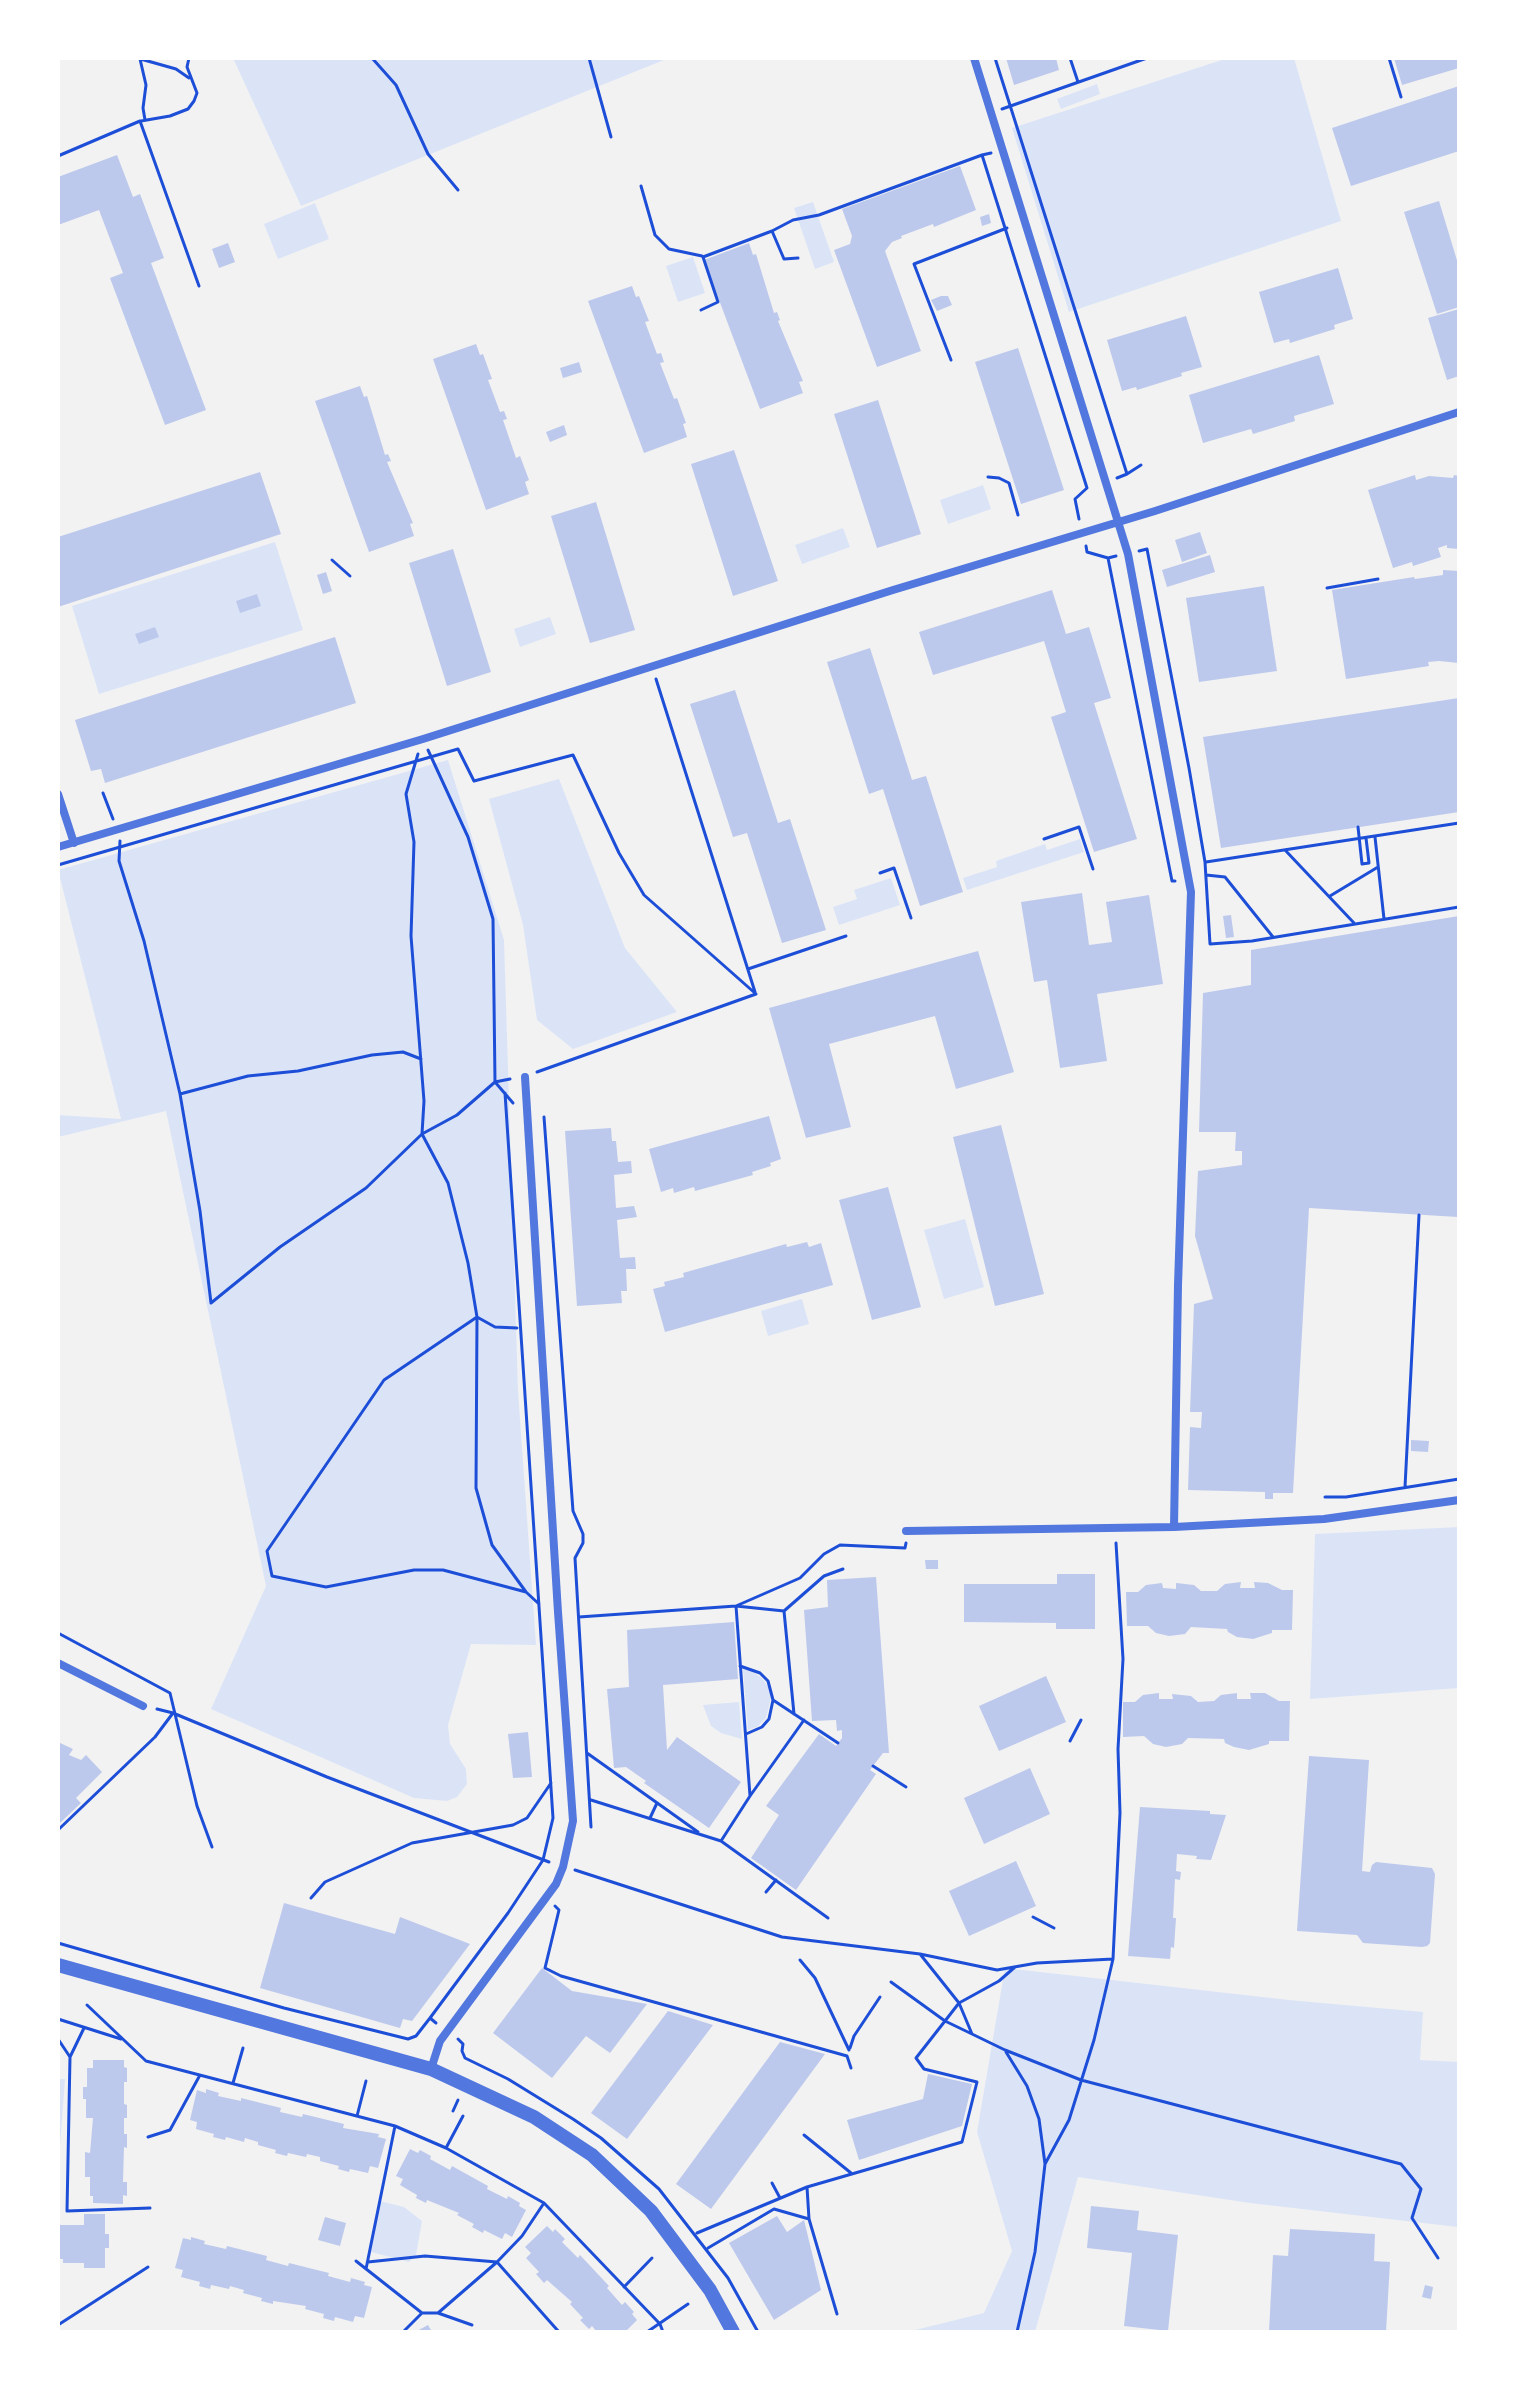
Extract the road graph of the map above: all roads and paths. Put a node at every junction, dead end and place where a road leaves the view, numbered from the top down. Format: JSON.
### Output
{"nodes":[{"id":1,"x":139,"y":58,"type":"edge"},
{"id":2,"x":189,"y":58,"type":"edge"},
{"id":3,"x":372,"y":58,"type":"edge"},
{"id":4,"x":589,"y":58,"type":"edge"},
{"id":5,"x":974,"y":58,"type":"edge"},
{"id":6,"x":995,"y":58,"type":"edge"},
{"id":7,"x":1070,"y":58,"type":"edge"},
{"id":8,"x":1147,"y":58,"type":"edge"},
{"id":9,"x":1389,"y":58,"type":"edge"},
{"id":10,"x":192,"y":80,"type":"junction"},
{"id":11,"x":1078,"y":82,"type":"junction"},
{"id":12,"x":1401,"y":97,"type":"dead end"},
{"id":13,"x":1009,"y":106,"type":"junction"},
{"id":14,"x":991,"y":113,"type":"junction"},
{"id":15,"x":143,"y":120,"type":"junction"},
{"id":16,"x":611,"y":137,"type":"dead end"},
{"id":17,"x":1003,"y":149,"type":"junction"},
{"id":18,"x":982,"y":155,"type":"junction"},
{"id":19,"x":58,"y":156,"type":"edge"},
{"id":20,"x":641,"y":186,"type":"dead end"},
{"id":21,"x":458,"y":190,"type":"dead end"},
{"id":22,"x":1026,"y":221,"type":"junction"},
{"id":23,"x":1006,"y":229,"type":"junction"},
{"id":24,"x":772,"y":231,"type":"junction"},
{"id":25,"x":703,"y":257,"type":"junction"},
{"id":26,"x":798,"y":258,"type":"dead end"},
{"id":27,"x":199,"y":286,"type":"dead end"},
{"id":28,"x":701,"y":310,"type":"dead end"},
{"id":29,"x":951,"y":360,"type":"dead end"},
{"id":30,"x":1459,"y":412,"type":"edge"},
{"id":31,"x":1141,"y":465,"type":"dead end"},
{"id":32,"x":1127,"y":474,"type":"junction"},
{"id":33,"x":988,"y":477,"type":"dead end"},
{"id":34,"x":1107,"y":483,"type":"junction"},
{"id":35,"x":1087,"y":488,"type":"junction"},
{"id":36,"x":1018,"y":515,"type":"dead end"},
{"id":37,"x":1119,"y":522,"type":"junction"},
{"id":38,"x":1082,"y":533,"type":"junction"},
{"id":39,"x":1128,"y":554,"type":"junction"},
{"id":40,"x":332,"y":560,"type":"dead end"},
{"id":41,"x":350,"y":576,"type":"dead end"},
{"id":42,"x":1378,"y":579,"type":"dead end"},
{"id":43,"x":1327,"y":588,"type":"dead end"},
{"id":44,"x":653,"y":667,"type":"junction"},
{"id":45,"x":423,"y":739,"type":"junction"},
{"id":46,"x":432,"y":756,"type":"junction"},
{"id":47,"x":416,"y":760,"type":"junction"},
{"id":48,"x":58,"y":794,"type":"edge"},
{"id":49,"x":1459,"y":823,"type":"edge"},
{"id":50,"x":1358,"y":827,"type":"dead end"},
{"id":51,"x":1375,"y":837,"type":"junction"},
{"id":52,"x":1366,"y":838,"type":"junction"},
{"id":53,"x":1044,"y":839,"type":"dead end"},
{"id":54,"x":74,"y":843,"type":"junction"},
{"id":55,"x":58,"y":847,"type":"edge"},
{"id":56,"x":122,"y":847,"type":"junction"},
{"id":57,"x":1285,"y":850,"type":"junction"},
{"id":58,"x":1205,"y":862,"type":"junction"},
{"id":59,"x":58,"y":865,"type":"edge"},
{"id":60,"x":1378,"y":867,"type":"junction"},
{"id":61,"x":1093,"y":869,"type":"dead end"},
{"id":62,"x":880,"y":873,"type":"dead end"},
{"id":63,"x":1329,"y":897,"type":"junction"},
{"id":64,"x":1459,"y":907,"type":"edge"},
{"id":65,"x":911,"y":918,"type":"dead end"},
{"id":66,"x":1384,"y":919,"type":"junction"},
{"id":67,"x":1355,"y":924,"type":"junction"},
{"id":68,"x":846,"y":936,"type":"dead end"},
{"id":69,"x":748,"y":969,"type":"junction"},
{"id":70,"x":756,"y":994,"type":"junction"},
{"id":71,"x":421,"y":1059,"type":"junction"},
{"id":72,"x":525,"y":1077,"type":"junction"},
{"id":73,"x":495,"y":1082,"type":"junction"},
{"id":74,"x":505,"y":1093,"type":"dead end"},
{"id":75,"x":180,"y":1094,"type":"junction"},
{"id":76,"x":544,"y":1117,"type":"dead end"},
{"id":77,"x":422,"y":1134,"type":"junction"},
{"id":78,"x":1419,"y":1215,"type":"dead end"},
{"id":79,"x":477,"y":1317,"type":"junction"},
{"id":80,"x":519,"y":1328,"type":"junction"},
{"id":81,"x":1459,"y":1479,"type":"edge"},
{"id":82,"x":1405,"y":1487,"type":"junction"},
{"id":83,"x":1325,"y":1497,"type":"dead end"},
{"id":84,"x":1459,"y":1500,"type":"edge"},
{"id":85,"x":1115,"y":1527,"type":"junction"},
{"id":86,"x":1174,"y":1527,"type":"junction"},
{"id":87,"x":906,"y":1531,"type":"joint"},
{"id":88,"x":843,"y":1569,"type":"dead end"},
{"id":89,"x":526,"y":1592,"type":"junction"},
{"id":90,"x":539,"y":1604,"type":"junction"},
{"id":91,"x":736,"y":1606,"type":"junction"},
{"id":92,"x":784,"y":1611,"type":"junction"},
{"id":93,"x":558,"y":1612,"type":"junction"},
{"id":94,"x":579,"y":1617,"type":"junction"},
{"id":95,"x":58,"y":1633,"type":"edge"},
{"id":96,"x":58,"y":1663,"type":"edge"},
{"id":97,"x":740,"y":1666,"type":"junction"},
{"id":98,"x":773,"y":1700,"type":"junction"},
{"id":99,"x":143,"y":1706,"type":"dead end"},
{"id":100,"x":173,"y":1713,"type":"junction"},
{"id":101,"x":794,"y":1714,"type":"junction"},
{"id":102,"x":804,"y":1720,"type":"junction"},
{"id":103,"x":1081,"y":1720,"type":"dead end"},
{"id":104,"x":746,"y":1735,"type":"junction"},
{"id":105,"x":1070,"y":1741,"type":"dead end"},
{"id":106,"x":838,"y":1743,"type":"dead end"},
{"id":107,"x":587,"y":1753,"type":"junction"},
{"id":108,"x":873,"y":1766,"type":"dead end"},
{"id":109,"x":551,"y":1783,"type":"junction"},
{"id":110,"x":906,"y":1787,"type":"dead end"},
{"id":111,"x":750,"y":1796,"type":"junction"},
{"id":112,"x":591,"y":1800,"type":"junction"},
{"id":113,"x":657,"y":1803,"type":"junction"},
{"id":114,"x":649,"y":1819,"type":"junction"},
{"id":115,"x":591,"y":1827,"type":"dead end"},
{"id":116,"x":58,"y":1830,"type":"edge"},
{"id":117,"x":466,"y":1832,"type":"junction"},
{"id":118,"x":701,"y":1835,"type":"junction"},
{"id":119,"x":721,"y":1841,"type":"junction"},
{"id":120,"x":212,"y":1847,"type":"dead end"},
{"id":121,"x":543,"y":1860,"type":"junction"},
{"id":122,"x":563,"y":1867,"type":"junction"},
{"id":123,"x":776,"y":1880,"type":"junction"},
{"id":124,"x":766,"y":1892,"type":"dead end"},
{"id":125,"x":547,"y":1897,"type":"junction"},
{"id":126,"x":311,"y":1898,"type":"dead end"},
{"id":127,"x":1033,"y":1917,"type":"dead end"},
{"id":128,"x":828,"y":1918,"type":"dead end"},
{"id":129,"x":1054,"y":1928,"type":"dead end"},
{"id":130,"x":920,"y":1954,"type":"junction"},
{"id":131,"x":1113,"y":1959,"type":"junction"},
{"id":132,"x":800,"y":1960,"type":"dead end"},
{"id":133,"x":58,"y":1965,"type":"edge"},
{"id":134,"x":1015,"y":1967,"type":"junction"},
{"id":135,"x":891,"y":1982,"type":"dead end"},
{"id":136,"x":880,"y":1997,"type":"dead end"},
{"id":137,"x":959,"y":2003,"type":"junction"},
{"id":138,"x":87,"y":2005,"type":"dead end"},
{"id":139,"x":430,"y":2018,"type":"dead end"},
{"id":140,"x":58,"y":2019,"type":"edge"},
{"id":141,"x":945,"y":2021,"type":"junction"},
{"id":142,"x":84,"y":2028,"type":"junction"},
{"id":143,"x":972,"y":2034,"type":"junction"},
{"id":144,"x":58,"y":2039,"type":"edge"},
{"id":145,"x":124,"y":2040,"type":"junction"},
{"id":146,"x":243,"y":2048,"type":"dead end"},
{"id":147,"x":1005,"y":2050,"type":"junction"},
{"id":148,"x":848,"y":2053,"type":"junction"},
{"id":149,"x":70,"y":2057,"type":"junction"},
{"id":150,"x":851,"y":2068,"type":"dead end"},
{"id":151,"x":431,"y":2069,"type":"junction"},
{"id":152,"x":200,"y":2075,"type":"junction"},
{"id":153,"x":1081,"y":2080,"type":"junction"},
{"id":154,"x":366,"y":2081,"type":"dead end"},
{"id":155,"x":232,"y":2083,"type":"junction"},
{"id":156,"x":357,"y":2116,"type":"junction"},
{"id":157,"x":463,"y":2116,"type":"dead end"},
{"id":158,"x":395,"y":2126,"type":"junction"},
{"id":159,"x":804,"y":2135,"type":"dead end"},
{"id":160,"x":148,"y":2137,"type":"dead end"},
{"id":161,"x":446,"y":2148,"type":"junction"},
{"id":162,"x":1045,"y":2164,"type":"junction"},
{"id":163,"x":852,"y":2174,"type":"junction"},
{"id":164,"x":772,"y":2183,"type":"dead end"},
{"id":165,"x":807,"y":2187,"type":"junction"},
{"id":166,"x":780,"y":2198,"type":"junction"},
{"id":167,"x":544,"y":2203,"type":"junction"},
{"id":168,"x":150,"y":2208,"type":"dead end"},
{"id":169,"x":809,"y":2219,"type":"junction"},
{"id":170,"x":695,"y":2233,"type":"dead end"},
{"id":171,"x":707,"y":2248,"type":"dead end"},
{"id":172,"x":652,"y":2258,"type":"dead end"},
{"id":173,"x":1438,"y":2258,"type":"dead end"},
{"id":174,"x":356,"y":2261,"type":"dead end"},
{"id":175,"x":368,"y":2262,"type":"junction"},
{"id":176,"x":497,"y":2262,"type":"junction"},
{"id":177,"x":148,"y":2267,"type":"dead end"},
{"id":178,"x":366,"y":2269,"type":"junction"},
{"id":179,"x":624,"y":2287,"type":"junction"},
{"id":180,"x":688,"y":2304,"type":"dead end"},
{"id":181,"x":422,"y":2313,"type":"junction"},
{"id":182,"x":438,"y":2313,"type":"junction"},
{"id":183,"x":837,"y":2314,"type":"dead end"},
{"id":184,"x":660,"y":2324,"type":"junction"},
{"id":185,"x":58,"y":2325,"type":"edge"},
{"id":186,"x":472,"y":2325,"type":"dead end"},
{"id":187,"x":403,"y":2332,"type":"edge"},
{"id":188,"x":559,"y":2332,"type":"edge"},
{"id":189,"x":647,"y":2332,"type":"edge"},
{"id":190,"x":663,"y":2332,"type":"edge"},
{"id":191,"x":733,"y":2332,"type":"edge"},
{"id":192,"x":1017,"y":2332,"type":"edge"}],
"edges":[{"from":1,"to":10,"type":"path"},
{"from":1,"to":15,"type":"path"},
{"from":2,"to":10,"type":"path"},
{"from":3,"to":21,"type":"path"},
{"from":4,"to":16,"type":"path"},
{"from":5,"to":14,"type":"street"},
{"from":6,"to":13,"type":"path"},
{"from":7,"to":11,"type":"path"},
{"from":8,"to":11,"type":"path"},
{"from":9,"to":12,"type":"path"},
{"from":10,"to":15,"type":"path"},
{"from":11,"to":13,"type":"path"},
{"from":13,"to":14,"type":"path"},
{"from":13,"to":32,"type":"path"},
{"from":14,"to":17,"type":"street"},
{"from":15,"to":19,"type":"path"},
{"from":15,"to":27,"type":"path"},
{"from":17,"to":18,"type":"path"},
{"from":17,"to":22,"type":"street"},
{"from":18,"to":23,"type":"path"},
{"from":18,"to":24,"type":"path"},
{"from":20,"to":25,"type":"path"},
{"from":22,"to":23,"type":"path"},
{"from":22,"to":34,"type":"street"},
{"from":23,"to":29,"type":"path"},
{"from":23,"to":35,"type":"path"},
{"from":24,"to":25,"type":"path"},
{"from":24,"to":26,"type":"path"},
{"from":25,"to":28,"type":"path"},
{"from":30,"to":37,"type":"street"},
{"from":31,"to":32,"type":"path"},
{"from":32,"to":34,"type":"path"},
{"from":33,"to":36,"type":"path"},
{"from":34,"to":35,"type":"path"},
{"from":34,"to":37,"type":"street"},
{"from":35,"to":38,"type":"path"},
{"from":37,"to":38,"type":"street"},
{"from":37,"to":39,"type":"street"},
{"from":38,"to":39,"type":"path"},
{"from":38,"to":44,"type":"street"},
{"from":39,"to":58,"type":"path"},
{"from":39,"to":86,"type":"street"},
{"from":40,"to":41,"type":"path"},
{"from":42,"to":43,"type":"path"},
{"from":44,"to":45,"type":"street"},
{"from":44,"to":69,"type":"path"},
{"from":45,"to":46,"type":"path"},
{"from":45,"to":47,"type":"path"},
{"from":45,"to":54,"type":"street"},
{"from":46,"to":47,"type":"path"},
{"from":46,"to":70,"type":"path"},
{"from":46,"to":73,"type":"path"},
{"from":47,"to":56,"type":"path"},
{"from":47,"to":71,"type":"path"},
{"from":48,"to":54,"type":"street"},
{"from":49,"to":51,"type":"path"},
{"from":50,"to":52,"type":"path"},
{"from":51,"to":52,"type":"path"},
{"from":51,"to":60,"type":"path"},
{"from":52,"to":57,"type":"path"},
{"from":53,"to":61,"type":"path"},
{"from":54,"to":55,"type":"street"},
{"from":56,"to":59,"type":"path"},
{"from":56,"to":75,"type":"path"},
{"from":57,"to":58,"type":"path"},
{"from":57,"to":63,"type":"path"},
{"from":58,"to":67,"type":"path"},
{"from":60,"to":63,"type":"path"},
{"from":60,"to":66,"type":"path"},
{"from":62,"to":65,"type":"path"},
{"from":63,"to":67,"type":"path"},
{"from":64,"to":66,"type":"path"},
{"from":66,"to":67,"type":"path"},
{"from":68,"to":69,"type":"path"},
{"from":69,"to":70,"type":"path"},
{"from":70,"to":72,"type":"path"},
{"from":71,"to":75,"type":"path"},
{"from":71,"to":77,"type":"path"},
{"from":72,"to":73,"type":"path"},
{"from":72,"to":93,"type":"street"},
{"from":73,"to":77,"type":"path"},
{"from":74,"to":80,"type":"path"},
{"from":75,"to":77,"type":"path"},
{"from":76,"to":94,"type":"path"},
{"from":77,"to":79,"type":"path"},
{"from":78,"to":82,"type":"path"},
{"from":79,"to":80,"type":"path"},
{"from":79,"to":89,"type":"path"},
{"from":79,"to":89,"type":"path"},
{"from":80,"to":90,"type":"path"},
{"from":81,"to":82,"type":"path"},
{"from":82,"to":83,"type":"path"},
{"from":84,"to":86,"type":"street"},
{"from":85,"to":86,"type":"street"},
{"from":85,"to":87,"type":"street"},
{"from":85,"to":131,"type":"path"},
{"from":87,"to":91,"type":"path"},
{"from":88,"to":92,"type":"path"},
{"from":89,"to":90,"type":"path"},
{"from":90,"to":93,"type":"path"},
{"from":90,"to":109,"type":"path"},
{"from":91,"to":92,"type":"path"},
{"from":91,"to":94,"type":"path"},
{"from":91,"to":97,"type":"path"},
{"from":92,"to":101,"type":"path"},
{"from":93,"to":122,"type":"street"},
{"from":94,"to":107,"type":"path"},
{"from":95,"to":100,"type":"path"},
{"from":96,"to":99,"type":"street"},
{"from":97,"to":98,"type":"path"},
{"from":97,"to":104,"type":"path"},
{"from":98,"to":101,"type":"path"},
{"from":98,"to":104,"type":"path"},
{"from":100,"to":116,"type":"path"},
{"from":100,"to":117,"type":"path"},
{"from":100,"to":120,"type":"path"},
{"from":101,"to":102,"type":"path"},
{"from":102,"to":106,"type":"path"},
{"from":102,"to":111,"type":"path"},
{"from":103,"to":105,"type":"path"},
{"from":104,"to":111,"type":"path"},
{"from":107,"to":112,"type":"path"},
{"from":107,"to":113,"type":"path"},
{"from":108,"to":110,"type":"path"},
{"from":109,"to":117,"type":"path"},
{"from":109,"to":121,"type":"path"},
{"from":111,"to":119,"type":"path"},
{"from":112,"to":114,"type":"path"},
{"from":112,"to":115,"type":"path"},
{"from":113,"to":114,"type":"path"},
{"from":113,"to":118,"type":"path"},
{"from":114,"to":118,"type":"path"},
{"from":117,"to":121,"type":"path"},
{"from":117,"to":126,"type":"path"},
{"from":118,"to":119,"type":"path"},
{"from":119,"to":123,"type":"path"},
{"from":121,"to":122,"type":"path"},
{"from":121,"to":139,"type":"path"},
{"from":122,"to":125,"type":"street"},
{"from":122,"to":130,"type":"path"},
{"from":123,"to":124,"type":"path"},
{"from":123,"to":128,"type":"path"},
{"from":125,"to":148,"type":"path"},
{"from":125,"to":151,"type":"street"},
{"from":127,"to":129,"type":"path"},
{"from":130,"to":134,"type":"path"},
{"from":130,"to":137,"type":"path"},
{"from":131,"to":134,"type":"path"},
{"from":131,"to":153,"type":"path"},
{"from":132,"to":148,"type":"path"},
{"from":133,"to":151,"type":"street"},
{"from":134,"to":137,"type":"path"},
{"from":135,"to":141,"type":"path"},
{"from":136,"to":148,"type":"path"},
{"from":137,"to":141,"type":"path"},
{"from":137,"to":143,"type":"path"},
{"from":138,"to":145,"type":"path"},
{"from":140,"to":142,"type":"path"},
{"from":141,"to":143,"type":"path"},
{"from":141,"to":163,"type":"path"},
{"from":142,"to":145,"type":"path"},
{"from":142,"to":149,"type":"path"},
{"from":143,"to":147,"type":"path"},
{"from":144,"to":149,"type":"path"},
{"from":145,"to":152,"type":"path"},
{"from":146,"to":155,"type":"path"},
{"from":147,"to":153,"type":"path"},
{"from":147,"to":162,"type":"path"},
{"from":148,"to":150,"type":"path"},
{"from":149,"to":168,"type":"path"},
{"from":151,"to":191,"type":"street"},
{"from":152,"to":155,"type":"path"},
{"from":152,"to":160,"type":"path"},
{"from":153,"to":162,"type":"path"},
{"from":153,"to":173,"type":"path"},
{"from":154,"to":156,"type":"path"},
{"from":155,"to":156,"type":"path"},
{"from":156,"to":158,"type":"path"},
{"from":157,"to":161,"type":"path"},
{"from":158,"to":161,"type":"path"},
{"from":158,"to":175,"type":"path"},
{"from":159,"to":163,"type":"path"},
{"from":161,"to":167,"type":"path"},
{"from":162,"to":192,"type":"path"},
{"from":163,"to":165,"type":"path"},
{"from":164,"to":166,"type":"path"},
{"from":165,"to":166,"type":"path"},
{"from":165,"to":169,"type":"path"},
{"from":166,"to":170,"type":"path"},
{"from":167,"to":176,"type":"path"},
{"from":167,"to":179,"type":"path"},
{"from":169,"to":171,"type":"path"},
{"from":169,"to":183,"type":"path"},
{"from":172,"to":179,"type":"path"},
{"from":174,"to":178,"type":"path"},
{"from":175,"to":176,"type":"path"},
{"from":175,"to":178,"type":"path"},
{"from":176,"to":182,"type":"path"},
{"from":176,"to":188,"type":"path"},
{"from":177,"to":185,"type":"path"},
{"from":178,"to":181,"type":"path"},
{"from":179,"to":184,"type":"path"},
{"from":180,"to":184,"type":"path"},
{"from":181,"to":182,"type":"path"},
{"from":181,"to":187,"type":"path"},
{"from":182,"to":186,"type":"path"},
{"from":184,"to":189,"type":"path"},
{"from":184,"to":190,"type":"path"}]}
